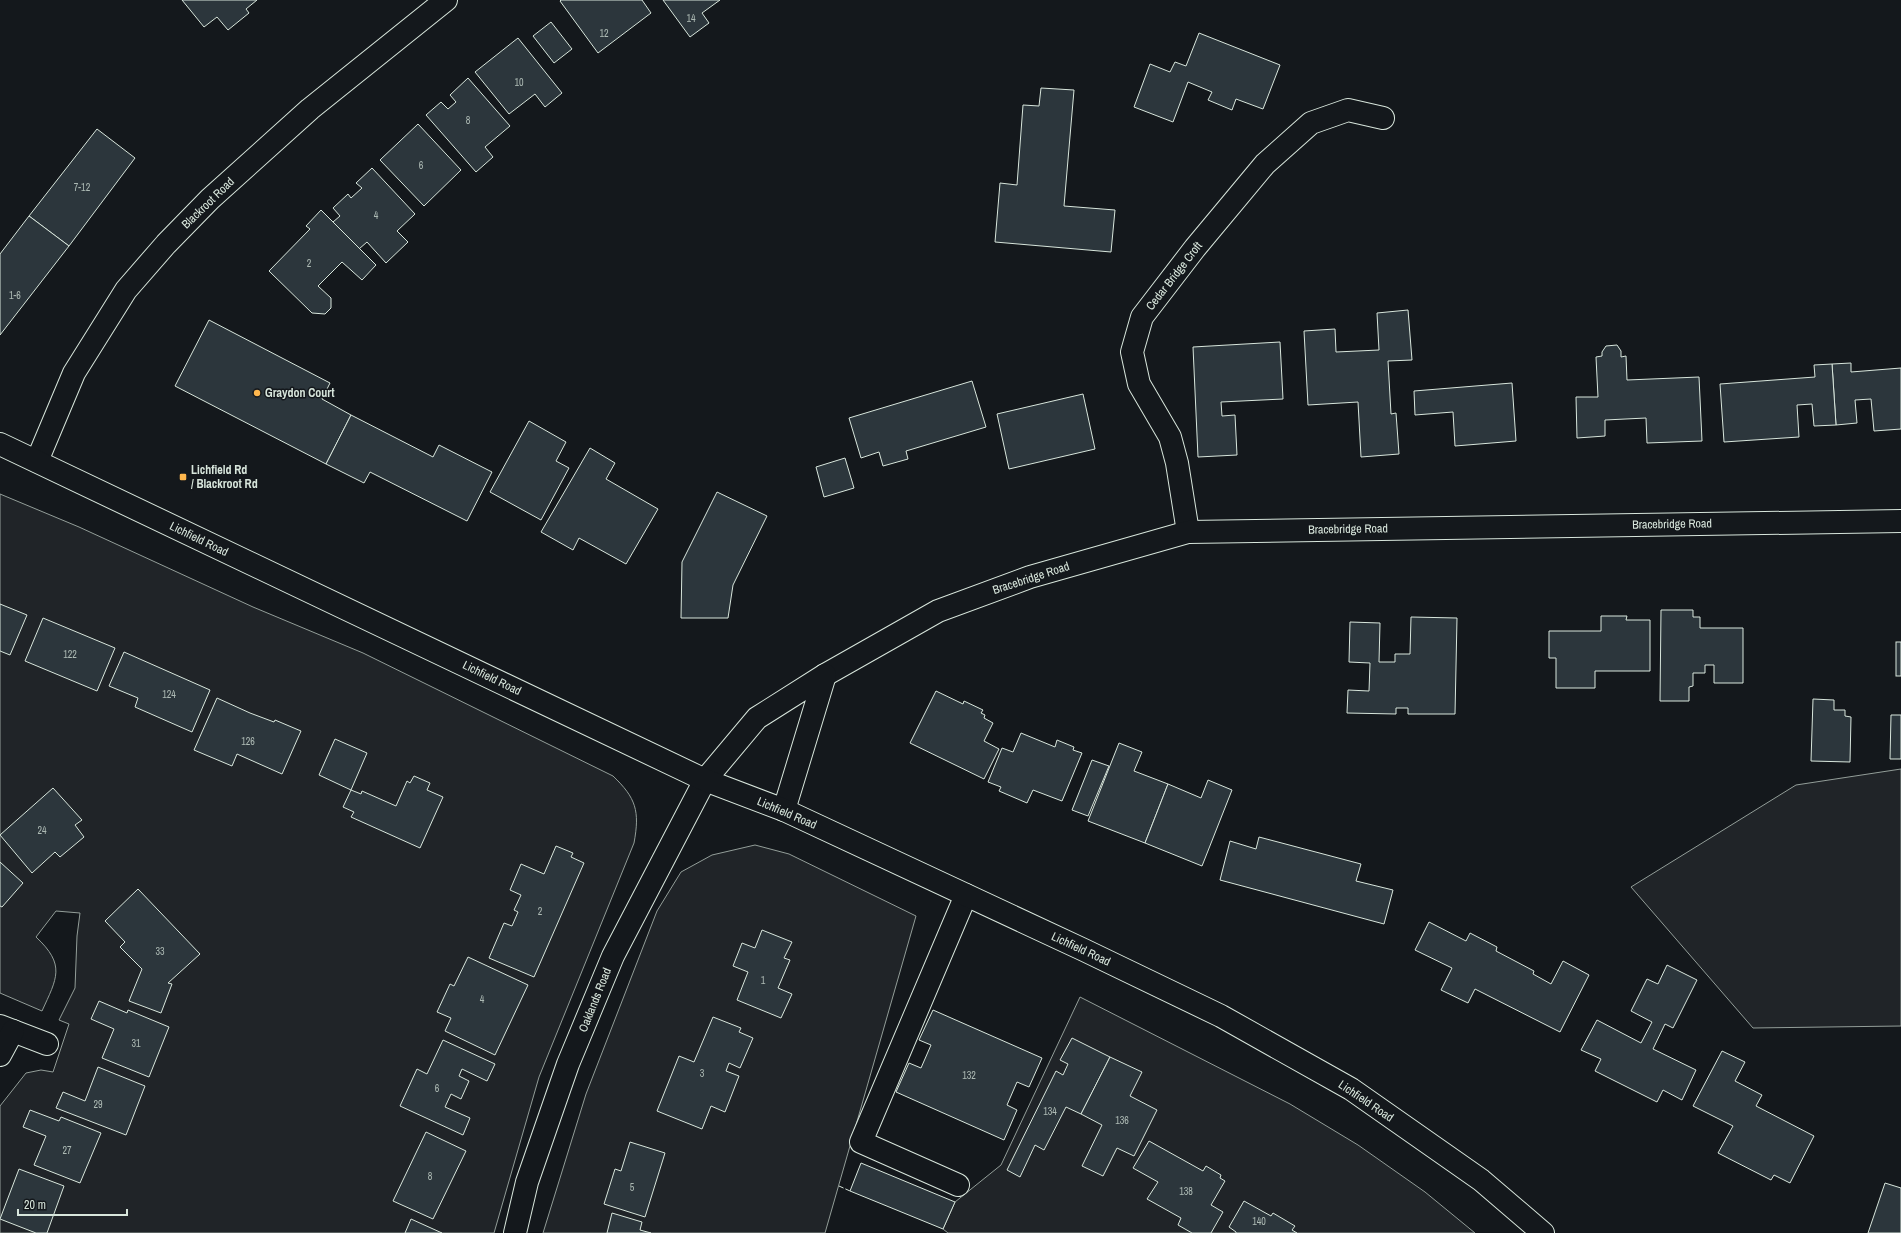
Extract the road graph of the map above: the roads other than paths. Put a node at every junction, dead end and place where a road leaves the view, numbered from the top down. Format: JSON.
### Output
{"nodes":[{"id":1,"x":446,"y":0,"type":"edge"},
{"id":2,"x":1382,"y":118,"type":"dead end"},
{"id":3,"x":0,"y":444,"type":"edge"},
{"id":4,"x":37,"y":461,"type":"junction"},
{"id":5,"x":1901,"y":521,"type":"edge"},
{"id":6,"x":1188,"y":532,"type":"junction"},
{"id":7,"x":825,"y":675,"type":"junction"},
{"id":8,"x":705,"y":780,"type":"junction"},
{"id":9,"x":784,"y":810,"type":"junction"},
{"id":10,"x":966,"y":895,"type":"junction"},
{"id":11,"x":6,"y":1029,"type":"edge"},
{"id":12,"x":47,"y":1044,"type":"dead end"},
{"id":13,"x":0,"y":1055,"type":"edge"},
{"id":14,"x":958,"y":1185,"type":"dead end"},
{"id":15,"x":515,"y":1233,"type":"edge"},
{"id":16,"x":1543,"y":1233,"type":"edge"}],
"edges":[{"from":1,"to":4,"type":"street","name":"Blackroot Road"},
{"from":2,"to":6,"type":"street","name":"Cedar Bridge Croft"},
{"from":3,"to":4,"type":"street","name":"Lichfield Road"},
{"from":4,"to":8,"type":"street","name":"Lichfield Road"},
{"from":5,"to":6,"type":"street","name":"Bracebridge Road"},
{"from":6,"to":7,"type":"street","name":"Bracebridge Road"},
{"from":7,"to":8,"type":"street","name":"Bracebridge Road"},
{"from":7,"to":9,"type":"street"},
{"from":8,"to":9,"type":"street","name":"Lichfield Road"},
{"from":8,"to":15,"type":"street","name":"Oaklands Road"},
{"from":9,"to":10,"type":"street","name":"Lichfield Road"},
{"from":10,"to":14,"type":"street"},
{"from":10,"to":16,"type":"street","name":"Lichfield Road"},
{"from":11,"to":12,"type":"street"},
{"from":11,"to":13,"type":"street"}]}
